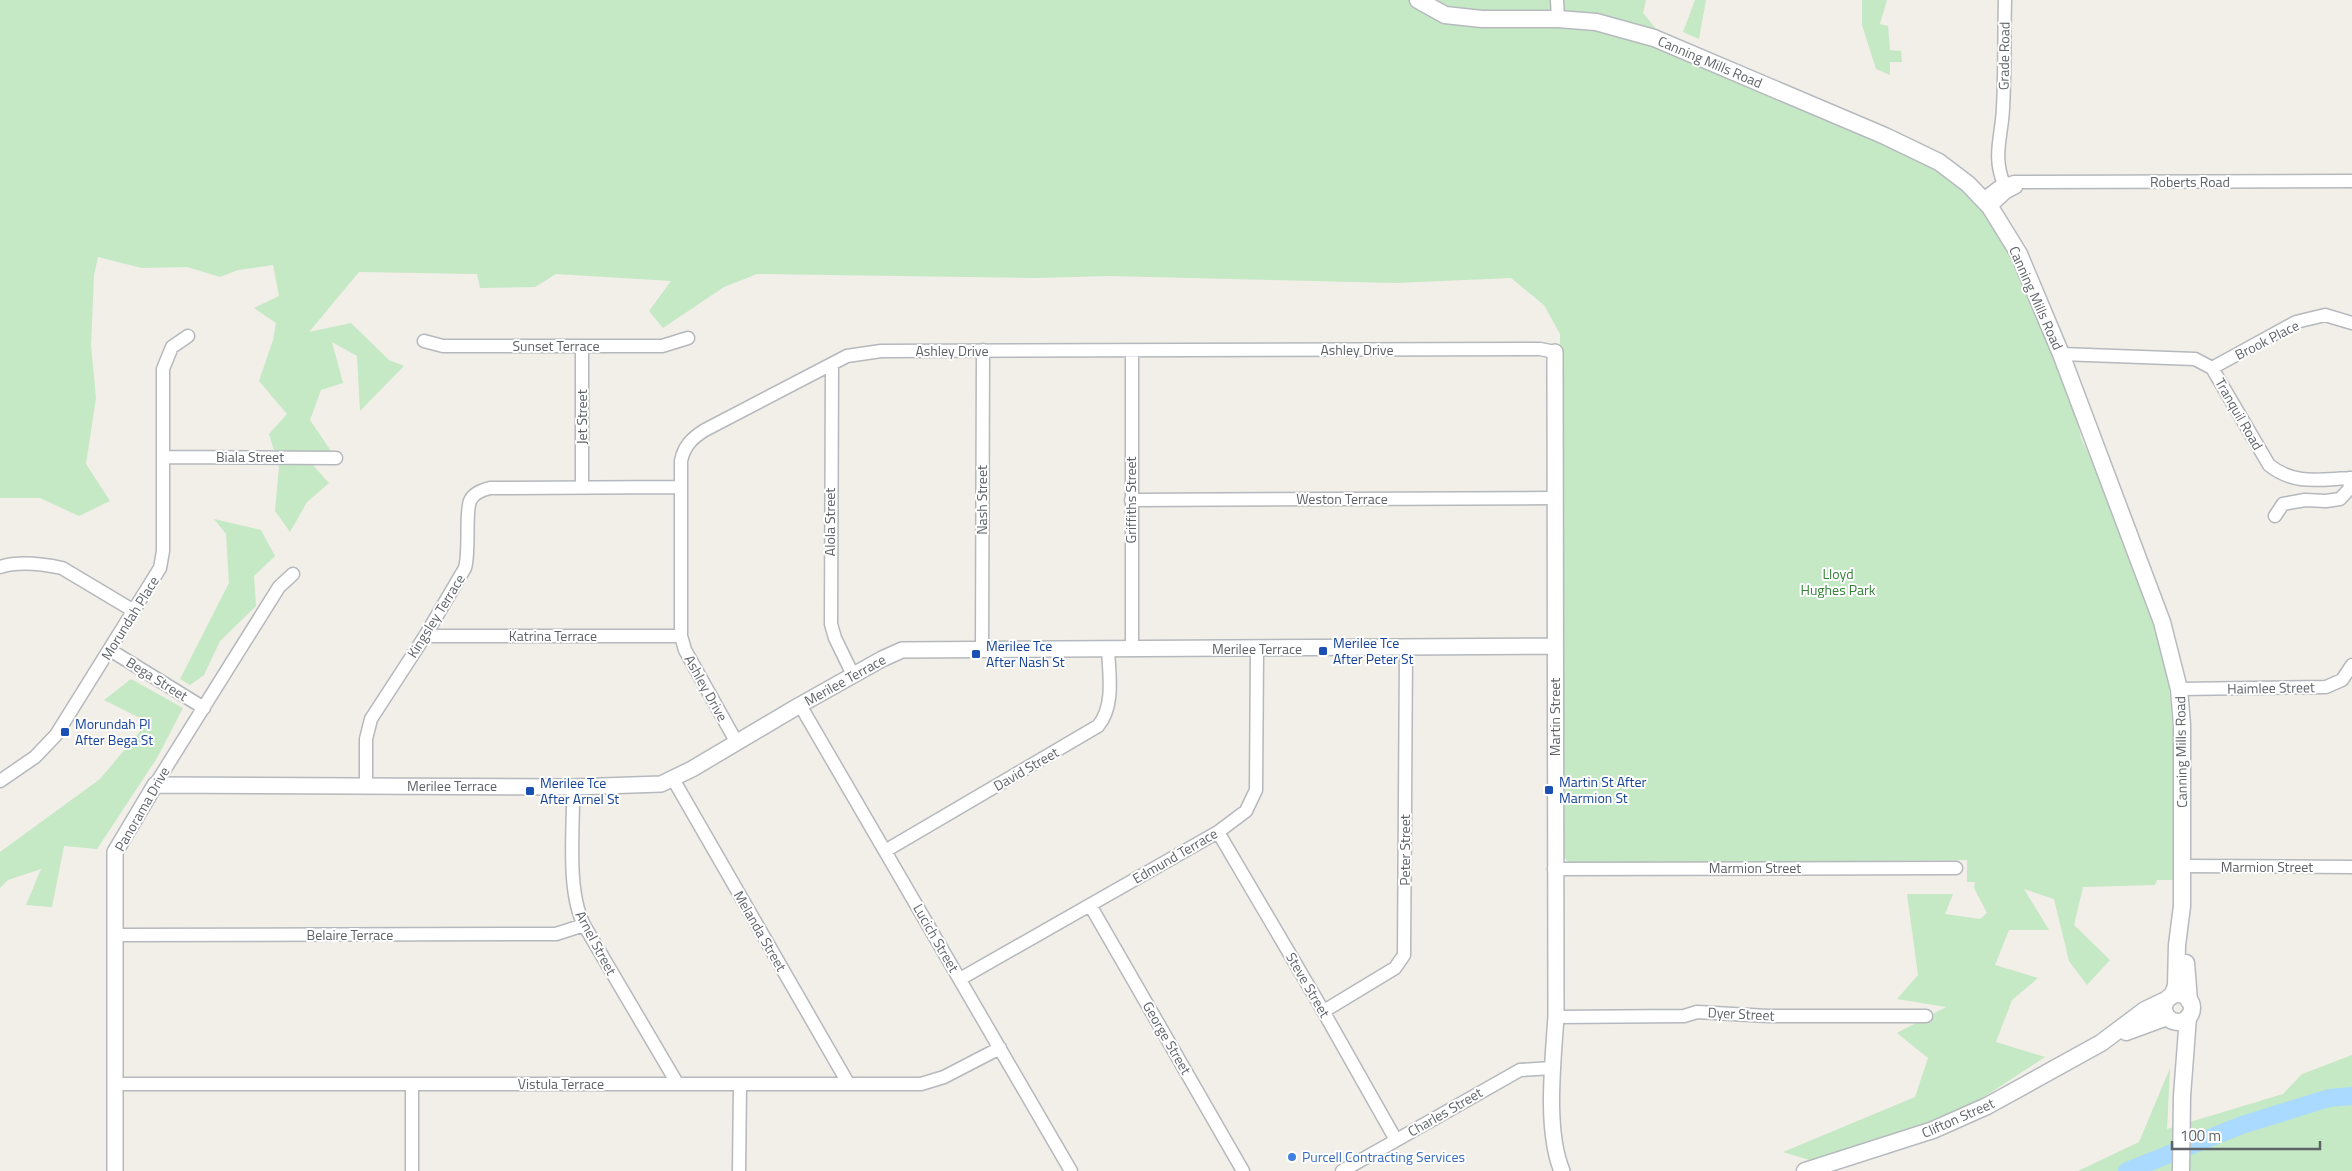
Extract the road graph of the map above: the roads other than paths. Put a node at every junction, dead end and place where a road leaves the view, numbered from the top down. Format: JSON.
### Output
{"nodes":[{"id":1,"x":1418,"y":0,"type":"edge"},
{"id":2,"x":1557,"y":0,"type":"edge"},
{"id":3,"x":2005,"y":0,"type":"edge"},
{"id":4,"x":1558,"y":19,"type":"junction"},
{"id":5,"x":2352,"y":181,"type":"edge"},
{"id":6,"x":2015,"y":184,"type":"junction"},
{"id":7,"x":1986,"y":203,"type":"junction"},
{"id":8,"x":2352,"y":323,"type":"edge"},
{"id":9,"x":188,"y":336,"type":"dead end"},
{"id":10,"x":688,"y":338,"type":"dead end"},
{"id":11,"x":424,"y":341,"type":"dead end"},
{"id":12,"x":582,"y":346,"type":"junction"},
{"id":13,"x":983,"y":350,"type":"junction"},
{"id":14,"x":1132,"y":351,"type":"junction"},
{"id":15,"x":1555,"y":352,"type":"joint"},
{"id":16,"x":2061,"y":354,"type":"junction"},
{"id":17,"x":832,"y":365,"type":"junction"},
{"id":18,"x":2212,"y":368,"type":"junction"},
{"id":19,"x":164,"y":457,"type":"junction"},
{"id":20,"x":336,"y":458,"type":"dead end"},
{"id":21,"x":2351,"y":478,"type":"edge"},
{"id":22,"x":681,"y":487,"type":"junction"},
{"id":23,"x":582,"y":488,"type":"junction"},
{"id":24,"x":1553,"y":498,"type":"junction"},
{"id":25,"x":1131,"y":500,"type":"junction"},
{"id":26,"x":2275,"y":516,"type":"dead end"},
{"id":27,"x":0,"y":567,"type":"edge"},
{"id":28,"x":293,"y":574,"type":"dead end"},
{"id":29,"x":134,"y":611,"type":"junction"},
{"id":30,"x":425,"y":636,"type":"junction"},
{"id":31,"x":681,"y":636,"type":"junction"},
{"id":32,"x":1555,"y":646,"type":"junction"},
{"id":33,"x":1406,"y":647,"type":"junction"},
{"id":34,"x":982,"y":649,"type":"junction"},
{"id":35,"x":1132,"y":649,"type":"junction"},
{"id":36,"x":1257,"y":649,"type":"junction"},
{"id":37,"x":110,"y":650,"type":"junction"},
{"id":38,"x":1108,"y":650,"type":"junction"},
{"id":39,"x":2352,"y":665,"type":"edge"},
{"id":40,"x":853,"y":675,"type":"junction"},
{"id":41,"x":2180,"y":689,"type":"junction"},
{"id":42,"x":800,"y":705,"type":"junction"},
{"id":43,"x":204,"y":708,"type":"junction"},
{"id":44,"x":736,"y":743,"type":"junction"},
{"id":45,"x":673,"y":779,"type":"junction"},
{"id":46,"x":0,"y":781,"type":"edge"},
{"id":47,"x":155,"y":785,"type":"junction"},
{"id":48,"x":366,"y":786,"type":"junction"},
{"id":49,"x":573,"y":786,"type":"junction"},
{"id":50,"x":1218,"y":832,"type":"junction"},
{"id":51,"x":886,"y":851,"type":"junction"},
{"id":52,"x":2182,"y":866,"type":"junction"},
{"id":53,"x":2352,"y":867,"type":"edge"},
{"id":54,"x":1956,"y":868,"type":"dead end"},
{"id":55,"x":1554,"y":869,"type":"junction"},
{"id":56,"x":1090,"y":905,"type":"junction"},
{"id":57,"x":2182,"y":906,"type":"junction"},
{"id":58,"x":584,"y":925,"type":"junction"},
{"id":59,"x":114,"y":935,"type":"junction"},
{"id":60,"x":960,"y":979,"type":"junction"},
{"id":61,"x":2170,"y":998,"type":"junction"},
{"id":62,"x":2189,"y":1009,"type":"junction"},
{"id":63,"x":1324,"y":1011,"type":"junction"},
{"id":64,"x":1926,"y":1016,"type":"dead end"},
{"id":65,"x":1556,"y":1017,"type":"junction"},
{"id":66,"x":2169,"y":1018,"type":"junction"},
{"id":67,"x":2101,"y":1043,"type":"junction"},
{"id":68,"x":1000,"y":1048,"type":"junction"},
{"id":69,"x":1553,"y":1068,"type":"junction"},
{"id":70,"x":677,"y":1083,"type":"junction"},
{"id":71,"x":848,"y":1083,"type":"junction"},
{"id":72,"x":114,"y":1084,"type":"junction"},
{"id":73,"x":412,"y":1084,"type":"junction"},
{"id":74,"x":740,"y":1084,"type":"junction"},
{"id":75,"x":2182,"y":1102,"type":"junction"},
{"id":76,"x":1396,"y":1140,"type":"junction"},
{"id":77,"x":115,"y":1171,"type":"edge"},
{"id":78,"x":412,"y":1171,"type":"edge"},
{"id":79,"x":739,"y":1171,"type":"edge"},
{"id":80,"x":1072,"y":1171,"type":"edge"},
{"id":81,"x":1244,"y":1171,"type":"edge"},
{"id":82,"x":1342,"y":1171,"type":"edge"},
{"id":83,"x":1562,"y":1171,"type":"edge"},
{"id":84,"x":1805,"y":1171,"type":"edge"},
{"id":85,"x":2181,"y":1171,"type":"edge"}],
"edges":[{"from":1,"to":4,"type":"main road","name":"Canning Mills Road"},
{"from":2,"to":4,"type":"street"},
{"from":3,"to":6,"type":"street","name":"Grade Road"},
{"from":4,"to":7,"type":"main road","name":"Canning Mills Road"},
{"from":5,"to":6,"type":"street","name":"Roberts Road"},
{"from":6,"to":7,"type":"street"},
{"from":7,"to":16,"type":"main road","name":"Canning Mills Road"},
{"from":8,"to":18,"type":"street","name":"Brook Place"},
{"from":9,"to":19,"type":"street","name":"Morundah Place"},
{"from":10,"to":12,"type":"street","name":"Sunset Terrace"},
{"from":11,"to":12,"type":"street","name":"Sunset Terrace"},
{"from":12,"to":23,"type":"street","name":"Jet Street"},
{"from":13,"to":14,"type":"street","name":"Ashley Drive"},
{"from":13,"to":17,"type":"street","name":"Ashley Drive"},
{"from":13,"to":34,"type":"street","name":"Nash Street"},
{"from":14,"to":15,"type":"street","name":"Ashley Drive"},
{"from":14,"to":25,"type":"street","name":"Griffiths Street"},
{"from":15,"to":24,"type":"street","name":"Martin Street"},
{"from":16,"to":18,"type":"street","name":"Tranquil Road"},
{"from":16,"to":41,"type":"main road","name":"Canning Mills Road"},
{"from":17,"to":22,"type":"street","name":"Ashley Drive"},
{"from":17,"to":40,"type":"street","name":"Alola Street"},
{"from":18,"to":21,"type":"street","name":"Tranquil Road"},
{"from":19,"to":20,"type":"street","name":"Biala Street"},
{"from":19,"to":29,"type":"street","name":"Morundah Place"},
{"from":21,"to":26,"type":"street"},
{"from":22,"to":23,"type":"street","name":"Kingsley Terrace"},
{"from":22,"to":31,"type":"street","name":"Ashley Drive"},
{"from":23,"to":30,"type":"street","name":"Kingsley Terrace"},
{"from":24,"to":25,"type":"street","name":"Weston Terrace"},
{"from":24,"to":32,"type":"street","name":"Martin Street"},
{"from":25,"to":35,"type":"street","name":"Griffiths Street"},
{"from":27,"to":29,"type":"street"},
{"from":28,"to":43,"type":"street","name":"Panorama Drive"},
{"from":29,"to":37,"type":"street","name":"Morundah Place"},
{"from":30,"to":31,"type":"street","name":"Katrina Terrace"},
{"from":30,"to":48,"type":"street","name":"Kingsley Terrace"},
{"from":31,"to":44,"type":"street","name":"Ashley Drive"},
{"from":32,"to":33,"type":"street","name":"Merilee Terrace"},
{"from":32,"to":55,"type":"street","name":"Martin Street"},
{"from":33,"to":36,"type":"street","name":"Merilee Terrace"},
{"from":33,"to":63,"type":"street","name":"Peter Street"},
{"from":34,"to":38,"type":"street","name":"Merilee Terrace"},
{"from":34,"to":40,"type":"street","name":"Merilee Terrace"},
{"from":35,"to":36,"type":"street","name":"Merilee Terrace"},
{"from":35,"to":38,"type":"street","name":"Merilee Terrace"},
{"from":36,"to":50,"type":"street","name":"Edmund Terrace"},
{"from":37,"to":43,"type":"street","name":"Bega Street"},
{"from":37,"to":46,"type":"street","name":"Morundah Place"},
{"from":38,"to":51,"type":"street","name":"David Street"},
{"from":39,"to":41,"type":"street","name":"Haimlee Street"},
{"from":40,"to":42,"type":"street","name":"Merilee Terrace"},
{"from":41,"to":52,"type":"main road","name":"Canning Mills Road"},
{"from":42,"to":44,"type":"street","name":"Merilee Terrace"},
{"from":42,"to":51,"type":"street","name":"Lucich Street"},
{"from":43,"to":47,"type":"street","name":"Panorama Drive"},
{"from":44,"to":45,"type":"street","name":"Merilee Terrace"},
{"from":45,"to":49,"type":"street","name":"Merilee Terrace"},
{"from":45,"to":71,"type":"street","name":"Melanda Street"},
{"from":47,"to":48,"type":"street","name":"Merilee Terrace"},
{"from":47,"to":59,"type":"street","name":"Panorama Drive"},
{"from":48,"to":49,"type":"street","name":"Merilee Terrace"},
{"from":49,"to":58,"type":"street","name":"Arnel Street"},
{"from":50,"to":56,"type":"street","name":"Edmund Terrace"},
{"from":50,"to":63,"type":"street","name":"Steve Street"},
{"from":51,"to":60,"type":"street","name":"Lucich Street"},
{"from":52,"to":53,"type":"street","name":"Marmion Street"},
{"from":52,"to":57,"type":"main road","name":"Canning Mills Road"},
{"from":54,"to":55,"type":"street","name":"Marmion Street"},
{"from":55,"to":65,"type":"street","name":"Martin Street"},
{"from":56,"to":60,"type":"street","name":"Edmund Terrace"},
{"from":56,"to":81,"type":"street","name":"George Street"},
{"from":57,"to":61,"type":"main road","name":"Canning Mills Road"},
{"from":57,"to":62,"type":"main road","name":"Canning Mills Road"},
{"from":58,"to":59,"type":"street","name":"Belaire Terrace"},
{"from":58,"to":70,"type":"street","name":"Arnel Street"},
{"from":59,"to":72,"type":"street","name":"Panorama Drive"},
{"from":60,"to":68,"type":"street","name":"Lucich Street"},
{"from":61,"to":62,"type":"main road"},
{"from":61,"to":66,"type":"main road"},
{"from":61,"to":67,"type":"main road","name":"Clifton Street"},
{"from":62,"to":66,"type":"main road"},
{"from":62,"to":75,"type":"main road","name":"Canning Mills Road"},
{"from":63,"to":76,"type":"street","name":"Steve Street"},
{"from":64,"to":65,"type":"street","name":"Dyer Street"},
{"from":65,"to":69,"type":"street","name":"Martin Street"},
{"from":66,"to":67,"type":"main road","name":"Clifton Street"},
{"from":66,"to":75,"type":"main road"},
{"from":67,"to":84,"type":"main road","name":"Clifton Street"},
{"from":68,"to":71,"type":"street","name":"Vistula Terrace"},
{"from":68,"to":80,"type":"street","name":"Lucich Street"},
{"from":69,"to":76,"type":"street","name":"Charles Street"},
{"from":69,"to":83,"type":"street","name":"Martin Street"},
{"from":70,"to":73,"type":"street","name":"Vistula Terrace"},
{"from":70,"to":74,"type":"street","name":"Vistula Terrace"},
{"from":71,"to":74,"type":"street","name":"Vistula Terrace"},
{"from":72,"to":73,"type":"street","name":"Vistula Terrace"},
{"from":72,"to":77,"type":"street","name":"Panorama Drive"},
{"from":73,"to":78,"type":"street"},
{"from":74,"to":79,"type":"street"},
{"from":75,"to":85,"type":"main road"},
{"from":76,"to":82,"type":"street","name":"Charles Street"}]}
